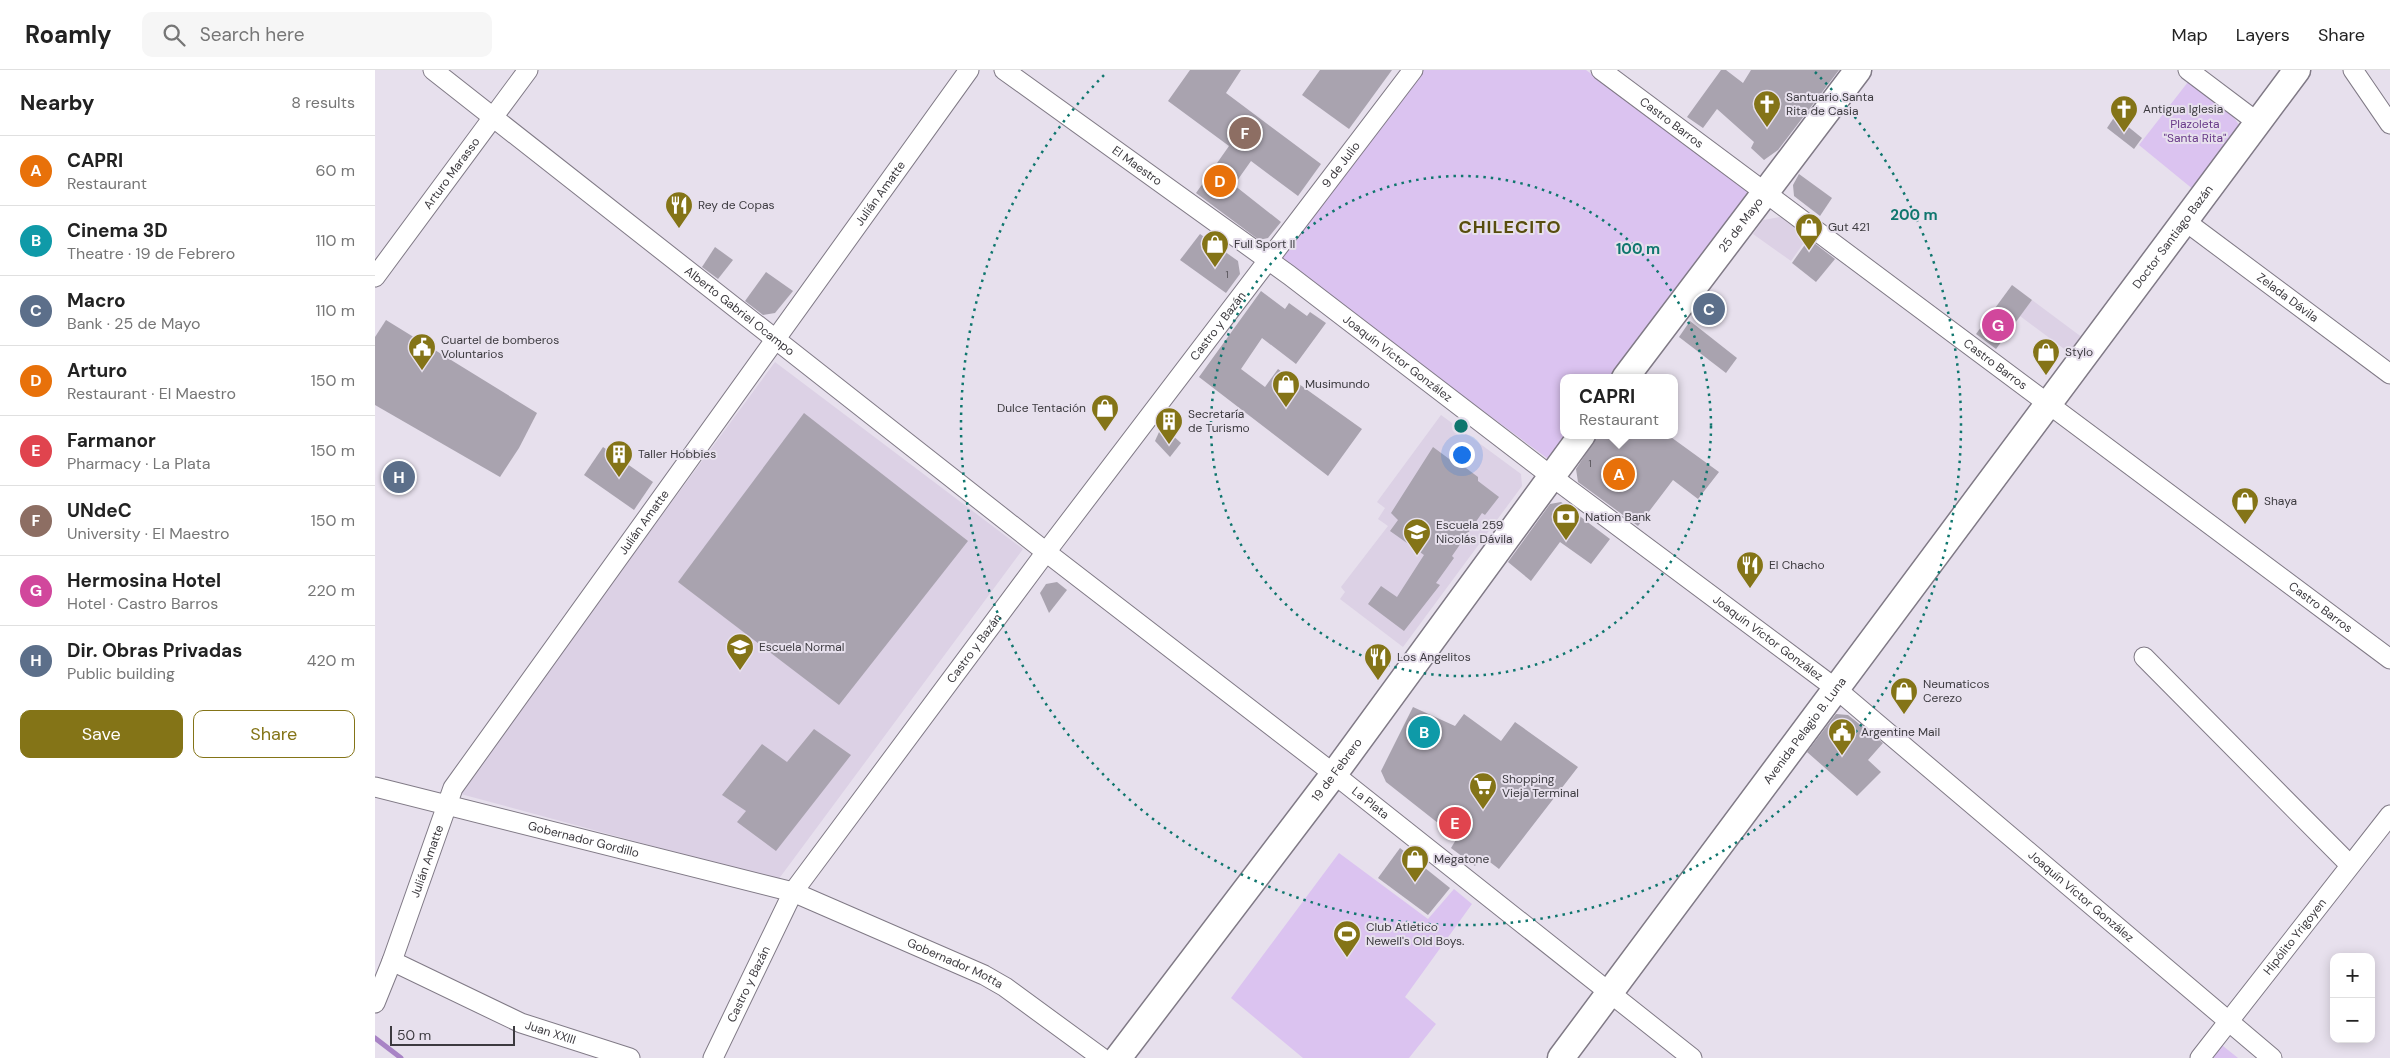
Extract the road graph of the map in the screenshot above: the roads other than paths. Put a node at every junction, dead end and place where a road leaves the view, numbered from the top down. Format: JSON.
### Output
{"nodes":[{"id":1,"x":433,"y":70,"type":"edge"},
{"id":2,"x":528,"y":70,"type":"edge"},
{"id":3,"x":969,"y":70,"type":"edge"},
{"id":4,"x":1004,"y":70,"type":"edge"},
{"id":5,"x":1413,"y":70,"type":"edge"},
{"id":6,"x":1601,"y":70,"type":"edge"},
{"id":7,"x":1858,"y":70,"type":"edge"},
{"id":8,"x":2188,"y":70,"type":"edge"},
{"id":9,"x":2297,"y":70,"type":"edge"},
{"id":10,"x":2353,"y":70,"type":"edge"},
{"id":11,"x":492,"y":117,"type":"junction"},
{"id":12,"x":2257,"y":122,"type":"junction"},
{"id":13,"x":2390,"y":124,"type":"edge"},
{"id":14,"x":1766,"y":191,"type":"junction"},
{"id":15,"x":2185,"y":220,"type":"junction"},
{"id":16,"x":1270,"y":261,"type":"junction"},
{"id":17,"x":375,"y":277,"type":"edge"},
{"id":18,"x":776,"y":340,"type":"junction"},
{"id":19,"x":1628,"y":374,"type":"edge"},
{"id":20,"x":2390,"y":374,"type":"edge"},
{"id":21,"x":2049,"y":406,"type":"junction"},
{"id":22,"x":1579,"y":439,"type":"edge"},
{"id":23,"x":1551,"y":476,"type":"junction"},
{"id":24,"x":1047,"y":552,"type":"junction"},
{"id":25,"x":2144,"y":657,"type":"dead end"},
{"id":26,"x":2390,"y":659,"type":"edge"},
{"id":27,"x":1835,"y":688,"type":"junction"},
{"id":28,"x":1334,"y":774,"type":"junction"},
{"id":29,"x":375,"y":787,"type":"edge"},
{"id":30,"x":446,"y":806,"type":"junction"},
{"id":31,"x":2390,"y":815,"type":"edge"},
{"id":32,"x":2350,"y":865,"type":"junction"},
{"id":33,"x":793,"y":892,"type":"junction"},
{"id":34,"x":392,"y":961,"type":"junction"},
{"id":35,"x":1610,"y":994,"type":"junction"},
{"id":36,"x":375,"y":1003,"type":"edge"},
{"id":37,"x":2228,"y":1023,"type":"junction"},
{"id":38,"x":630,"y":1058,"type":"edge"},
{"id":39,"x":713,"y":1058,"type":"edge"},
{"id":40,"x":1102,"y":1058,"type":"edge"},
{"id":41,"x":1118,"y":1058,"type":"edge"},
{"id":42,"x":1561,"y":1058,"type":"edge"},
{"id":43,"x":1692,"y":1058,"type":"edge"},
{"id":44,"x":2200,"y":1058,"type":"edge"},
{"id":45,"x":2273,"y":1058,"type":"edge"}],
"edges":[{"from":1,"to":11,"type":"street","name":"Alberto Gabriel Ocampo"},
{"from":2,"to":11,"type":"street","name":"Arturo Marasso"},
{"from":3,"to":18,"type":"street","name":"Julián Amatte"},
{"from":4,"to":16,"type":"street","name":"El Maestro"},
{"from":5,"to":16,"type":"street","name":"9 de Julio"},
{"from":6,"to":14,"type":"street","name":"Castro Barros"},
{"from":7,"to":14,"type":"main road","name":"25 de Mayo"},
{"from":8,"to":12,"type":"street"},
{"from":9,"to":12,"type":"main road","name":"Doctor Santiago Bazán"},
{"from":10,"to":13,"type":"street"},
{"from":11,"to":17,"type":"street","name":"Arturo Marasso"},
{"from":11,"to":18,"type":"street","name":"Alberto Gabriel Ocampo"},
{"from":12,"to":15,"type":"main road","name":"Doctor Santiago Bazán"},
{"from":14,"to":19,"type":"main road","name":"25 de Mayo"},
{"from":14,"to":21,"type":"street","name":"Castro Barros"},
{"from":15,"to":20,"type":"street","name":"Zelada Dávila"},
{"from":15,"to":21,"type":"main road","name":"Doctor Santiago Bazán"},
{"from":16,"to":23,"type":"street","name":"Joaquín Víctor González"},
{"from":16,"to":24,"type":"street","name":"Castro y Bazán"},
{"from":18,"to":24,"type":"street","name":"Alberto Gabriel Ocampo"},
{"from":18,"to":30,"type":"street","name":"Julián Amatte"},
{"from":21,"to":26,"type":"street","name":"Castro Barros"},
{"from":21,"to":27,"type":"main road","name":"Avenida Pelagio B. Luna"},
{"from":22,"to":23,"type":"main road"},
{"from":23,"to":27,"type":"street","name":"Joaquín Víctor González"},
{"from":23,"to":28,"type":"main road","name":"19 de Febrero"},
{"from":24,"to":28,"type":"street","name":"La Plata"},
{"from":24,"to":33,"type":"street","name":"Castro y Bazán"},
{"from":25,"to":32,"type":"street"},
{"from":27,"to":35,"type":"main road","name":"Avenida Pelagio B. Luna"},
{"from":27,"to":37,"type":"street","name":"Joaquín Víctor González"},
{"from":28,"to":35,"type":"street","name":"La Plata"},
{"from":28,"to":41,"type":"main road","name":"19 de Febrero"},
{"from":29,"to":30,"type":"street","name":"Gobernador Gordillo"},
{"from":30,"to":33,"type":"street","name":"Gobernador Gordillo"},
{"from":30,"to":34,"type":"street","name":"Julián Amatte"},
{"from":31,"to":32,"type":"street","name":"Hipólito Yrigoyen"},
{"from":32,"to":37,"type":"street","name":"Hipólito Yrigoyen"},
{"from":33,"to":39,"type":"street","name":"Castro y Bazán"},
{"from":33,"to":40,"type":"street","name":"Gobernador Motta"},
{"from":34,"to":36,"type":"street","name":"Julián Amatte"},
{"from":34,"to":38,"type":"street","name":"Juan XXIII"},
{"from":35,"to":42,"type":"main road","name":"Avenida Pelagio B. Luna"},
{"from":35,"to":43,"type":"street","name":"La Plata"},
{"from":37,"to":44,"type":"street","name":"Hipólito Yrigoyen"},
{"from":37,"to":45,"type":"street","name":"Joaquín Víctor González"}]}
